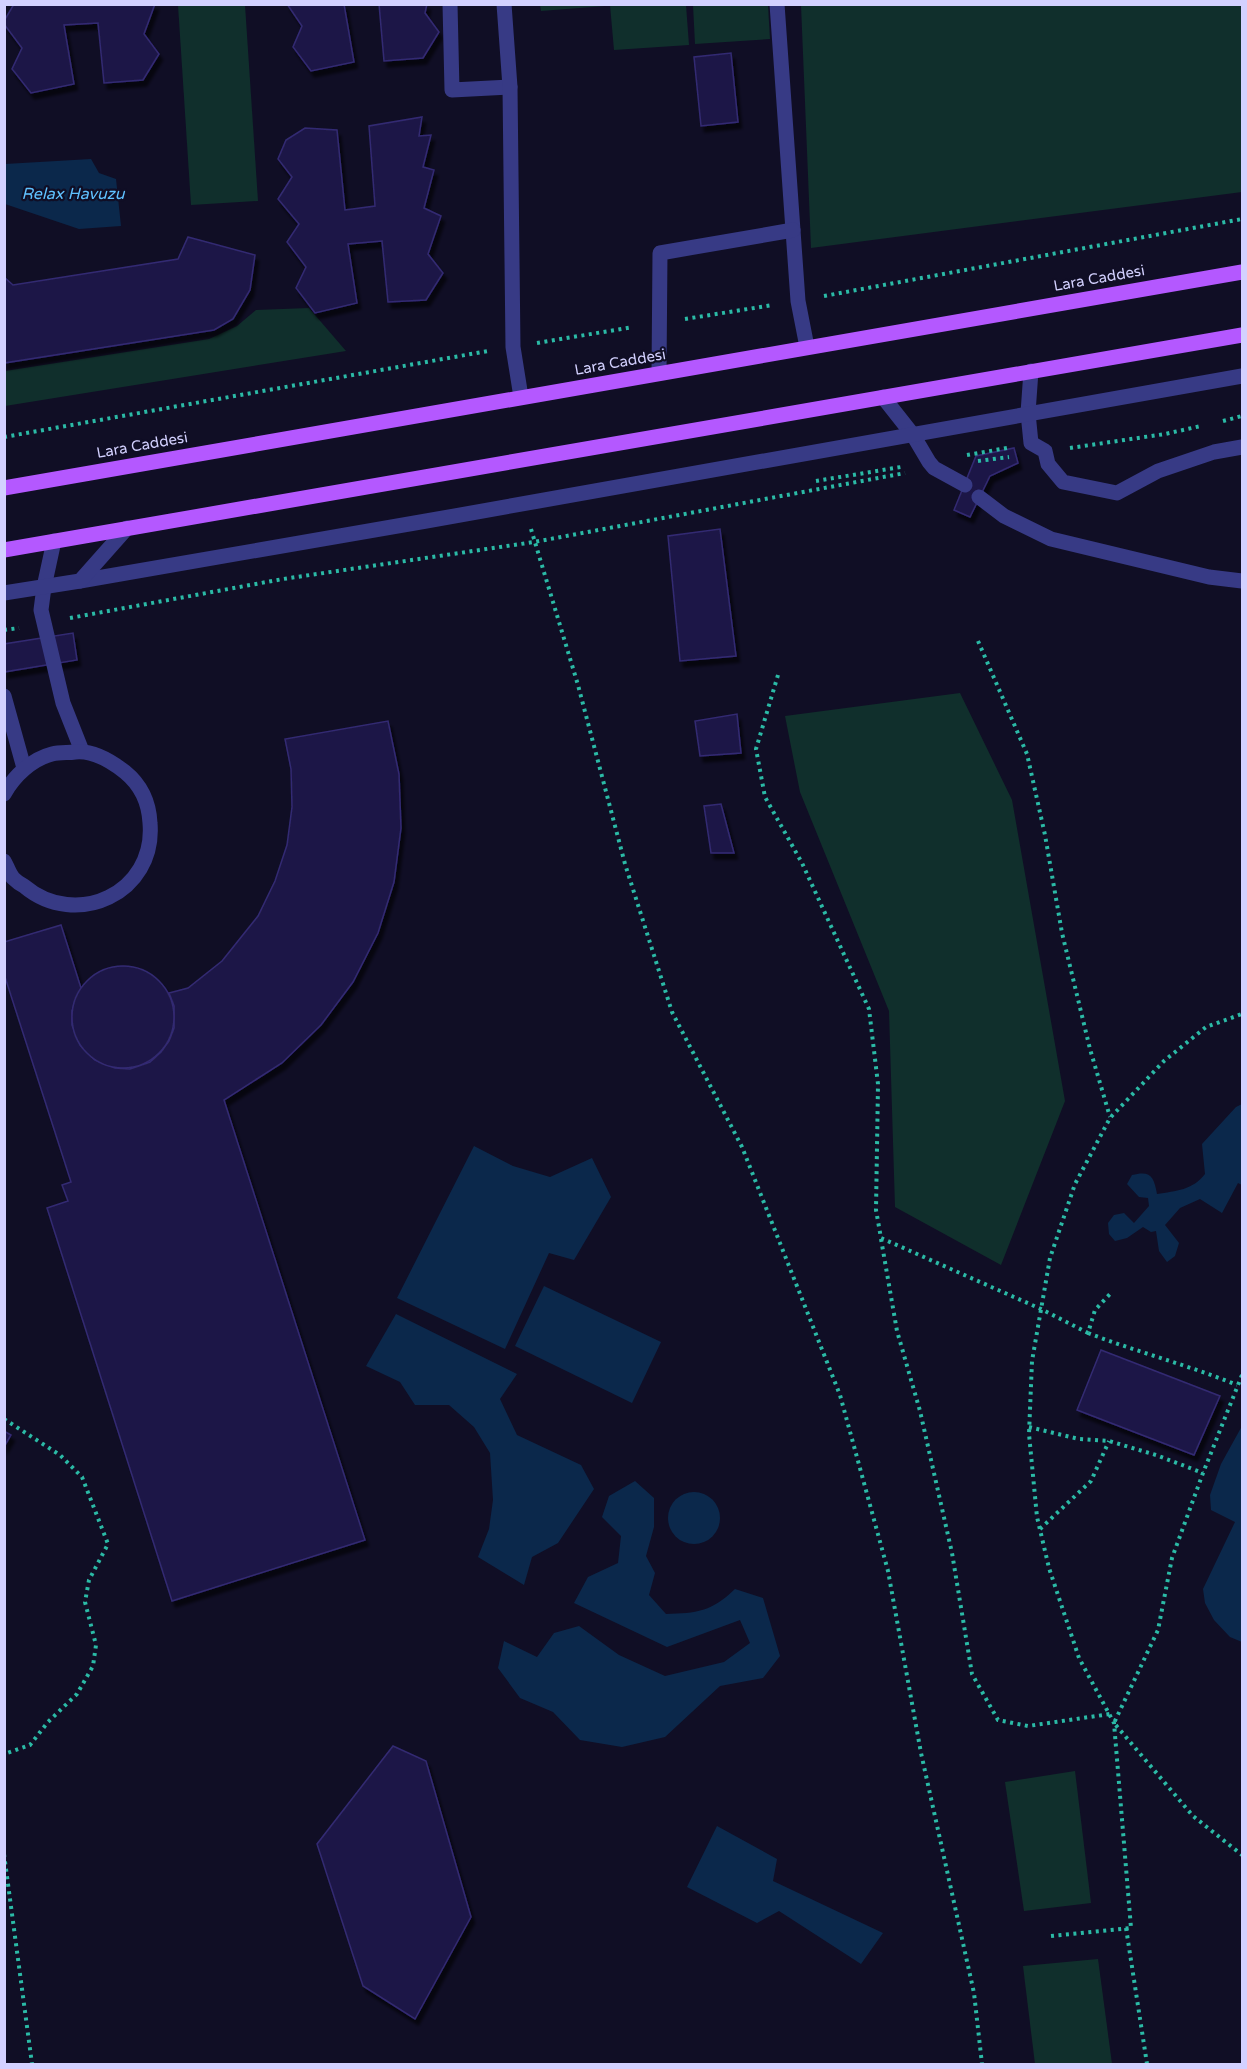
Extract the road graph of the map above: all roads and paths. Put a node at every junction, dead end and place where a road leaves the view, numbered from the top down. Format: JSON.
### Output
{"nodes":[{"id":1,"x":450,"y":4,"type":"edge"},
{"id":2,"x":504,"y":4,"type":"edge"},
{"id":3,"x":777,"y":4,"type":"edge"},
{"id":4,"x":510,"y":87,"type":"junction"},
{"id":5,"x":1242,"y":219,"type":"edge"},
{"id":6,"x":793,"y":230,"type":"junction"},
{"id":7,"x":1242,"y":272,"type":"edge"},
{"id":8,"x":798,"y":301,"type":"junction"},
{"id":9,"x":661,"y":323,"type":"junction"},
{"id":10,"x":1242,"y":334,"type":"edge"},
{"id":11,"x":513,"y":347,"type":"junction"},
{"id":12,"x":807,"y":347,"type":"junction"},
{"id":13,"x":1031,"y":371,"type":"junction"},
{"id":14,"x":659,"y":373,"type":"junction"},
{"id":15,"x":1242,"y":376,"type":"edge"},
{"id":16,"x":883,"y":397,"type":"junction"},
{"id":17,"x":521,"y":398,"type":"junction"},
{"id":18,"x":1028,"y":413,"type":"junction"},
{"id":19,"x":1242,"y":417,"type":"edge"},
{"id":20,"x":1220,"y":422,"type":"dead end"},
{"id":21,"x":1209,"y":424,"type":"dead end"},
{"id":22,"x":913,"y":435,"type":"junction"},
{"id":23,"x":4,"y":437,"type":"edge"},
{"id":24,"x":1242,"y":447,"type":"edge"},
{"id":25,"x":1045,"y":451,"type":"junction"},
{"id":26,"x":934,"y":468,"type":"junction"},
{"id":27,"x":965,"y":485,"type":"dead end"},
{"id":28,"x":4,"y":488,"type":"edge"},
{"id":29,"x":979,"y":497,"type":"dead end"},
{"id":30,"x":526,"y":504,"type":"junction"},
{"id":31,"x":128,"y":528,"type":"junction"},
{"id":32,"x":54,"y":541,"type":"junction"},
{"id":33,"x":534,"y":542,"type":"junction"},
{"id":34,"x":4,"y":550,"type":"edge"},
{"id":35,"x":80,"y":581,"type":"junction"},
{"id":36,"x":1242,"y":581,"type":"edge"},
{"id":37,"x":44,"y":587,"type":"junction"},
{"id":38,"x":4,"y":593,"type":"edge"},
{"id":39,"x":44,"y":623,"type":"junction"},
{"id":40,"x":4,"y":630,"type":"edge"},
{"id":41,"x":978,"y":641,"type":"dead end"},
{"id":42,"x":777,"y":675,"type":"dead end"},
{"id":43,"x":4,"y":696,"type":"edge"},
{"id":44,"x":82,"y":751,"type":"junction"},
{"id":45,"x":24,"y":768,"type":"junction"},
{"id":46,"x":4,"y":794,"type":"edge"},
{"id":47,"x":4,"y":861,"type":"edge"},
{"id":48,"x":1242,"y":1014,"type":"edge"},
{"id":49,"x":1110,"y":1118,"type":"junction"},
{"id":50,"x":881,"y":1238,"type":"junction"},
{"id":51,"x":1111,"y":1293,"type":"dead end"},
{"id":52,"x":1041,"y":1309,"type":"junction"},
{"id":53,"x":1088,"y":1333,"type":"junction"},
{"id":54,"x":1242,"y":1375,"type":"edge"},
{"id":55,"x":1238,"y":1385,"type":"junction"},
{"id":56,"x":4,"y":1419,"type":"edge"},
{"id":57,"x":1029,"y":1427,"type":"junction"},
{"id":58,"x":1109,"y":1441,"type":"junction"},
{"id":59,"x":1203,"y":1473,"type":"junction"},
{"id":60,"x":1040,"y":1529,"type":"junction"},
{"id":61,"x":1110,"y":1714,"type":"junction"},
{"id":62,"x":1114,"y":1723,"type":"junction"},
{"id":63,"x":4,"y":1755,"type":"edge"},
{"id":64,"x":4,"y":1854,"type":"edge"},
{"id":65,"x":1242,"y":1856,"type":"edge"},
{"id":66,"x":1126,"y":1928,"type":"junction"},
{"id":67,"x":1051,"y":1936,"type":"dead end"},
{"id":68,"x":32,"y":2064,"type":"edge"},
{"id":69,"x":982,"y":2064,"type":"edge"},
{"id":70,"x":1147,"y":2064,"type":"edge"}],
"edges":[{"from":1,"to":4,"type":"street"},
{"from":2,"to":4,"type":"street"},
{"from":3,"to":6,"type":"street"},
{"from":4,"to":11,"type":"street"},
{"from":5,"to":8,"type":"path"},
{"from":6,"to":8,"type":"street"},
{"from":6,"to":9,"type":"street"},
{"from":7,"to":12,"type":"main road","name":"Lara Caddesi"},
{"from":8,"to":9,"type":"path"},
{"from":8,"to":12,"type":"street"},
{"from":9,"to":11,"type":"path"},
{"from":9,"to":14,"type":"street"},
{"from":10,"to":13,"type":"main road"},
{"from":11,"to":17,"type":"street"},
{"from":11,"to":23,"type":"path"},
{"from":12,"to":14,"type":"main road","name":"Lara Caddesi"},
{"from":13,"to":16,"type":"main road"},
{"from":13,"to":18,"type":"street"},
{"from":14,"to":17,"type":"main road","name":"Lara Caddesi"},
{"from":15,"to":18,"type":"street"},
{"from":16,"to":22,"type":"street"},
{"from":16,"to":31,"type":"main road"},
{"from":17,"to":28,"type":"main road","name":"Lara Caddesi"},
{"from":18,"to":22,"type":"street"},
{"from":18,"to":25,"type":"street"},
{"from":19,"to":20,"type":"path"},
{"from":21,"to":25,"type":"path"},
{"from":22,"to":26,"type":"street"},
{"from":22,"to":30,"type":"street"},
{"from":24,"to":25,"type":"street"},
{"from":25,"to":26,"type":"path"},
{"from":26,"to":27,"type":"street"},
{"from":26,"to":33,"type":"path"},
{"from":29,"to":36,"type":"street"},
{"from":30,"to":33,"type":"path"},
{"from":30,"to":35,"type":"street"},
{"from":31,"to":32,"type":"main road"},
{"from":31,"to":35,"type":"street"},
{"from":32,"to":34,"type":"main road"},
{"from":32,"to":37,"type":"street"},
{"from":33,"to":39,"type":"path"},
{"from":33,"to":69,"type":"path"},
{"from":35,"to":37,"type":"street"},
{"from":37,"to":38,"type":"street"},
{"from":37,"to":39,"type":"street"},
{"from":39,"to":40,"type":"path"},
{"from":39,"to":44,"type":"street"},
{"from":41,"to":49,"type":"path"},
{"from":42,"to":50,"type":"path"},
{"from":43,"to":45,"type":"street"},
{"from":44,"to":45,"type":"street"},
{"from":44,"to":47,"type":"street"},
{"from":45,"to":46,"type":"street"},
{"from":48,"to":49,"type":"path"},
{"from":49,"to":52,"type":"path"},
{"from":50,"to":52,"type":"path"},
{"from":50,"to":61,"type":"path"},
{"from":51,"to":53,"type":"path"},
{"from":52,"to":53,"type":"path"},
{"from":52,"to":57,"type":"path"},
{"from":53,"to":55,"type":"path"},
{"from":54,"to":55,"type":"path"},
{"from":55,"to":59,"type":"path"},
{"from":56,"to":63,"type":"path"},
{"from":57,"to":58,"type":"path"},
{"from":57,"to":60,"type":"path"},
{"from":58,"to":59,"type":"path"},
{"from":58,"to":60,"type":"path"},
{"from":59,"to":62,"type":"path"},
{"from":60,"to":61,"type":"path"},
{"from":61,"to":62,"type":"path"},
{"from":62,"to":65,"type":"path"},
{"from":62,"to":66,"type":"path"},
{"from":64,"to":68,"type":"path"},
{"from":66,"to":67,"type":"path"},
{"from":66,"to":70,"type":"path"}]}
